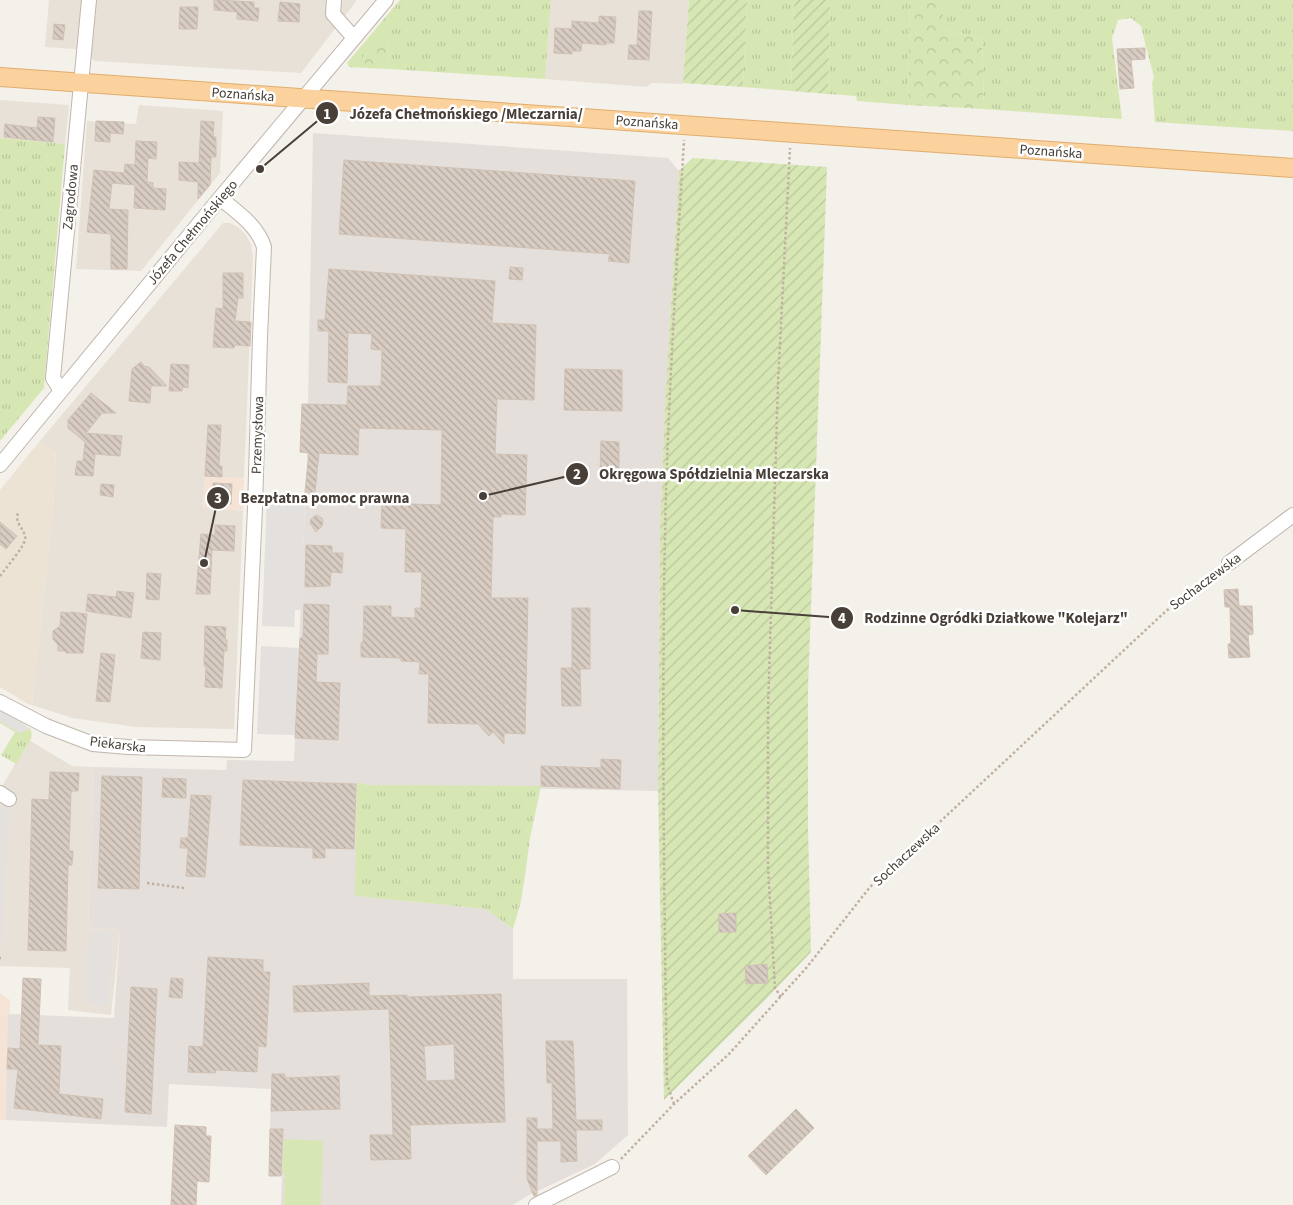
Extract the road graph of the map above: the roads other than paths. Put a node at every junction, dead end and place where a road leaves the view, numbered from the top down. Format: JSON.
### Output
{"nodes":[{"id":1,"x":89,"y":0,"type":"edge"},
{"id":2,"x":334,"y":0,"type":"edge"},
{"id":3,"x":386,"y":0,"type":"edge"},
{"id":4,"x":354,"y":38,"type":"junction"},
{"id":5,"x":0,"y":77,"type":"edge"},
{"id":6,"x":81,"y":82,"type":"junction"},
{"id":7,"x":305,"y":98,"type":"junction"},
{"id":8,"x":1293,"y":168,"type":"edge"},
{"id":9,"x":220,"y":198,"type":"junction"},
{"id":10,"x":61,"y":391,"type":"junction"},
{"id":11,"x":0,"y":465,"type":"edge"},
{"id":12,"x":1293,"y":515,"type":"edge"},
{"id":13,"x":1229,"y":563,"type":"road end"},
{"id":14,"x":0,"y":702,"type":"edge"},
{"id":15,"x":244,"y":750,"type":"joint"},
{"id":16,"x":612,"y":1167,"type":"road end"},
{"id":17,"x":536,"y":1205,"type":"edge"}],
"edges":[{"from":1,"to":6,"type":"street","name":"Zagrodowa"},
{"from":2,"to":4,"type":"street"},
{"from":3,"to":4,"type":"street","name":"Józefa Chełmońskiego"},
{"from":4,"to":7,"type":"street","name":"Józefa Chełmońskiego"},
{"from":5,"to":6,"type":"main road","name":"Poznańska"},
{"from":6,"to":7,"type":"main road","name":"Poznańska"},
{"from":6,"to":10,"type":"street","name":"Zagrodowa"},
{"from":7,"to":8,"type":"main road","name":"Poznańska"},
{"from":7,"to":9,"type":"street","name":"Józefa Chełmońskiego"},
{"from":9,"to":10,"type":"street","name":"Józefa Chełmońskiego"},
{"from":9,"to":15,"type":"street","name":"Przemysłowa"},
{"from":10,"to":11,"type":"street","name":"Józefa Chełmońskiego"},
{"from":12,"to":13,"type":"street","name":"Sochaczewska"},
{"from":14,"to":15,"type":"street","name":"Piekarska"},
{"from":16,"to":17,"type":"street"}]}
